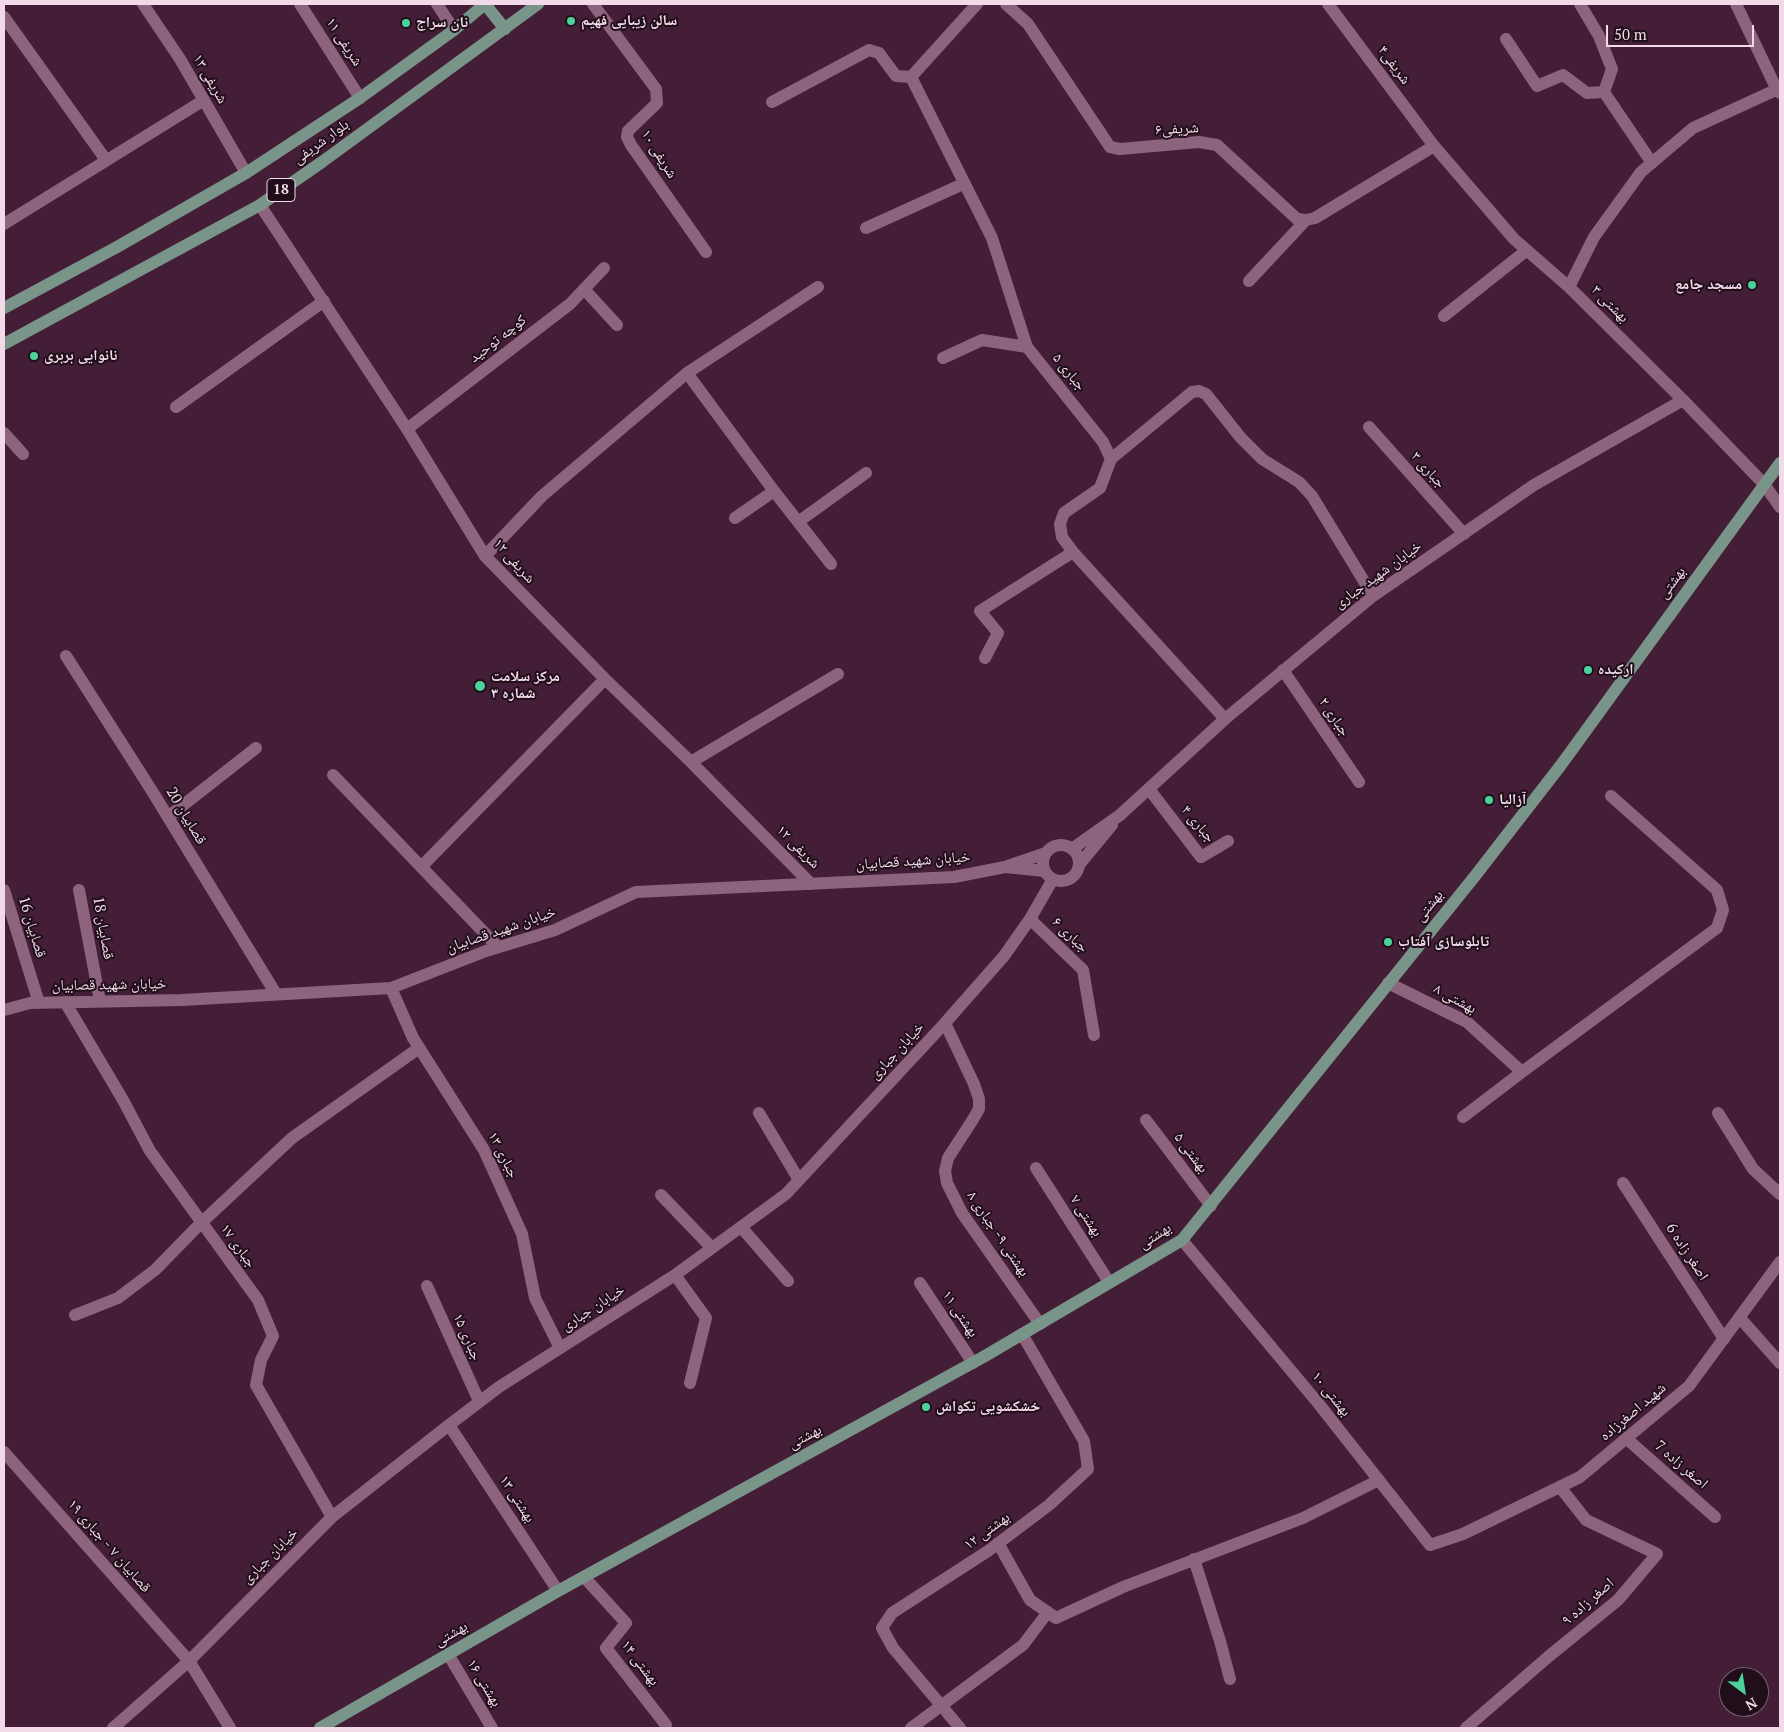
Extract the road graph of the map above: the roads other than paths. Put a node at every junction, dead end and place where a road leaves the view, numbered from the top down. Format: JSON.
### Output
{"nodes":[{"id":1,"x":143,"y":4,"type":"edge"},
{"id":2,"x":300,"y":4,"type":"edge"},
{"id":3,"x":437,"y":4,"type":"edge"},
{"id":4,"x":485,"y":4,"type":"edge"},
{"id":5,"x":538,"y":4,"type":"edge"},
{"id":6,"x":593,"y":4,"type":"edge"},
{"id":7,"x":977,"y":4,"type":"edge"},
{"id":8,"x":1006,"y":4,"type":"edge"},
{"id":9,"x":1328,"y":4,"type":"edge"},
{"id":10,"x":1580,"y":4,"type":"edge"},
{"id":11,"x":1736,"y":4,"type":"edge"},
{"id":12,"x":4,"y":17,"type":"edge"},
{"id":13,"x":505,"y":28,"type":"junction"},
{"id":14,"x":454,"y":30,"type":"junction"},
{"id":15,"x":1506,"y":39,"type":"dead end"},
{"id":16,"x":911,"y":78,"type":"junction"},
{"id":17,"x":1779,"y":90,"type":"edge"},
{"id":18,"x":1604,"y":92,"type":"junction"},
{"id":19,"x":360,"y":98,"type":"junction"},
{"id":20,"x":204,"y":100,"type":"junction"},
{"id":21,"x":772,"y":102,"type":"dead end"},
{"id":22,"x":1434,"y":146,"type":"junction"},
{"id":23,"x":106,"y":160,"type":"junction"},
{"id":24,"x":1652,"y":163,"type":"junction"},
{"id":25,"x":246,"y":174,"type":"junction"},
{"id":26,"x":963,"y":184,"type":"junction"},
{"id":27,"x":260,"y":205,"type":"junction"},
{"id":28,"x":1306,"y":220,"type":"junction"},
{"id":29,"x":4,"y":224,"type":"edge"},
{"id":30,"x":866,"y":228,"type":"dead end"},
{"id":31,"x":1527,"y":250,"type":"junction"},
{"id":32,"x":706,"y":252,"type":"dead end"},
{"id":33,"x":604,"y":268,"type":"dead end"},
{"id":34,"x":1249,"y":281,"type":"dead end"},
{"id":35,"x":818,"y":287,"type":"dead end"},
{"id":36,"x":1569,"y":287,"type":"junction"},
{"id":37,"x":584,"y":289,"type":"junction"},
{"id":38,"x":324,"y":301,"type":"junction"},
{"id":39,"x":4,"y":308,"type":"edge"},
{"id":40,"x":1444,"y":316,"type":"dead end"},
{"id":41,"x":617,"y":325,"type":"dead end"},
{"id":42,"x":4,"y":344,"type":"edge"},
{"id":43,"x":1027,"y":346,"type":"junction"},
{"id":44,"x":943,"y":358,"type":"dead end"},
{"id":45,"x":687,"y":373,"type":"junction"},
{"id":46,"x":1683,"y":400,"type":"junction"},
{"id":47,"x":176,"y":407,"type":"dead end"},
{"id":48,"x":1369,"y":427,"type":"dead end"},
{"id":49,"x":408,"y":429,"type":"junction"},
{"id":50,"x":4,"y":433,"type":"edge"},
{"id":51,"x":23,"y":454,"type":"dead end"},
{"id":52,"x":1111,"y":459,"type":"junction"},
{"id":53,"x":1780,"y":463,"type":"edge"},
{"id":54,"x":866,"y":473,"type":"dead end"},
{"id":55,"x":1764,"y":484,"type":"junction"},
{"id":56,"x":774,"y":491,"type":"junction"},
{"id":57,"x":1780,"y":507,"type":"edge"},
{"id":58,"x":735,"y":518,"type":"dead end"},
{"id":59,"x":798,"y":522,"type":"junction"},
{"id":60,"x":1464,"y":534,"type":"junction"},
{"id":61,"x":1073,"y":552,"type":"junction"},
{"id":62,"x":485,"y":556,"type":"junction"},
{"id":63,"x":831,"y":564,"type":"dead end"},
{"id":64,"x":1374,"y":596,"type":"junction"},
{"id":65,"x":66,"y":656,"type":"dead end"},
{"id":66,"x":985,"y":658,"type":"dead end"},
{"id":67,"x":1283,"y":670,"type":"junction"},
{"id":68,"x":838,"y":674,"type":"dead end"},
{"id":69,"x":605,"y":679,"type":"junction"},
{"id":70,"x":1225,"y":719,"type":"junction"},
{"id":71,"x":256,"y":748,"type":"dead end"},
{"id":72,"x":691,"y":762,"type":"junction"},
{"id":73,"x":333,"y":775,"type":"dead end"},
{"id":74,"x":1359,"y":782,"type":"dead end"},
{"id":75,"x":1149,"y":789,"type":"junction"},
{"id":76,"x":1611,"y":796,"type":"dead end"},
{"id":77,"x":1120,"y":815,"type":"junction"},
{"id":78,"x":168,"y":816,"type":"junction"},
{"id":79,"x":1228,"y":841,"type":"dead end"},
{"id":80,"x":1072,"y":849,"type":"junction"},
{"id":81,"x":1046,"y":853,"type":"junction"},
{"id":82,"x":1079,"y":865,"type":"junction"},
{"id":83,"x":421,"y":867,"type":"junction"},
{"id":84,"x":1005,"y":867,"type":"junction"},
{"id":85,"x":1049,"y":875,"type":"junction"},
{"id":86,"x":811,"y":884,"type":"junction"},
{"id":87,"x":4,"y":890,"type":"edge"},
{"id":88,"x":79,"y":890,"type":"dead end"},
{"id":89,"x":1030,"y":919,"type":"junction"},
{"id":90,"x":498,"y":947,"type":"junction"},
{"id":91,"x":1388,"y":983,"type":"junction"},
{"id":92,"x":391,"y":988,"type":"junction"},
{"id":93,"x":276,"y":994,"type":"junction"},
{"id":94,"x":65,"y":1002,"type":"junction"},
{"id":95,"x":100,"y":1002,"type":"junction"},
{"id":96,"x":39,"y":1003,"type":"junction"},
{"id":97,"x":4,"y":1010,"type":"edge"},
{"id":98,"x":945,"y":1023,"type":"junction"},
{"id":99,"x":1094,"y":1035,"type":"dead end"},
{"id":100,"x":419,"y":1048,"type":"junction"},
{"id":101,"x":1522,"y":1072,"type":"junction"},
{"id":102,"x":1718,"y":1112,"type":"dead end"},
{"id":103,"x":759,"y":1113,"type":"dead end"},
{"id":104,"x":1463,"y":1118,"type":"dead end"},
{"id":105,"x":1146,"y":1120,"type":"dead end"},
{"id":106,"x":1036,"y":1168,"type":"dead end"},
{"id":107,"x":799,"y":1180,"type":"junction"},
{"id":108,"x":1623,"y":1183,"type":"dead end"},
{"id":109,"x":1780,"y":1194,"type":"edge"},
{"id":110,"x":661,"y":1195,"type":"dead end"},
{"id":111,"x":1211,"y":1206,"type":"junction"},
{"id":112,"x":201,"y":1223,"type":"junction"},
{"id":113,"x":740,"y":1227,"type":"junction"},
{"id":114,"x":1182,"y":1240,"type":"junction"},
{"id":115,"x":712,"y":1248,"type":"junction"},
{"id":116,"x":1779,"y":1265,"type":"edge"},
{"id":117,"x":675,"y":1275,"type":"junction"},
{"id":118,"x":788,"y":1281,"type":"dead end"},
{"id":119,"x":1109,"y":1282,"type":"junction"},
{"id":120,"x":920,"y":1283,"type":"dead end"},
{"id":121,"x":427,"y":1286,"type":"dead end"},
{"id":122,"x":75,"y":1315,"type":"dead end"},
{"id":123,"x":1740,"y":1318,"type":"junction"},
{"id":124,"x":1040,"y":1324,"type":"junction"},
{"id":125,"x":1022,"y":1334,"type":"junction"},
{"id":126,"x":1724,"y":1339,"type":"junction"},
{"id":127,"x":560,"y":1348,"type":"junction"},
{"id":128,"x":973,"y":1363,"type":"junction"},
{"id":129,"x":1780,"y":1363,"type":"edge"},
{"id":130,"x":690,"y":1383,"type":"dead end"},
{"id":131,"x":479,"y":1401,"type":"junction"},
{"id":132,"x":448,"y":1425,"type":"junction"},
{"id":133,"x":1626,"y":1439,"type":"junction"},
{"id":134,"x":4,"y":1452,"type":"edge"},
{"id":135,"x":1379,"y":1480,"type":"junction"},
{"id":136,"x":1560,"y":1487,"type":"junction"},
{"id":137,"x":1715,"y":1516,"type":"dead end"},
{"id":138,"x":332,"y":1517,"type":"junction"},
{"id":139,"x":1463,"y":1534,"type":"joint"},
{"id":140,"x":998,"y":1544,"type":"junction"},
{"id":141,"x":1194,"y":1560,"type":"junction"},
{"id":142,"x":584,"y":1577,"type":"junction"},
{"id":143,"x":558,"y":1591,"type":"junction"},
{"id":144,"x":1048,"y":1612,"type":"junction"},
{"id":145,"x":448,"y":1654,"type":"junction"},
{"id":146,"x":189,"y":1661,"type":"junction"},
{"id":147,"x":1230,"y":1679,"type":"dead end"},
{"id":148,"x":941,"y":1706,"type":"junction"},
{"id":149,"x":666,"y":1725,"type":"dead end"},
{"id":150,"x":113,"y":1728,"type":"edge"},
{"id":151,"x":230,"y":1728,"type":"edge"},
{"id":152,"x":320,"y":1728,"type":"edge"},
{"id":153,"x":492,"y":1728,"type":"edge"},
{"id":154,"x":912,"y":1728,"type":"edge"},
{"id":155,"x":960,"y":1728,"type":"edge"},
{"id":156,"x":1466,"y":1728,"type":"edge"}],
"edges":[{"from":1,"to":20,"type":"street","name":"شریفی ۱۳"},
{"from":2,"to":19,"type":"street","name":"شریفی ۱۱"},
{"from":3,"to":14,"type":"street"},
{"from":4,"to":13,"type":"main road"},
{"from":4,"to":14,"type":"main road","name":"بلوار شریفی","number":"18"},
{"from":5,"to":13,"type":"main road","name":"بلوار شریفی","number":"18"},
{"from":6,"to":32,"type":"street","name":"شریفی ۱۰"},
{"from":7,"to":16,"type":"street"},
{"from":8,"to":28,"type":"street","name":"شریفی۶"},
{"from":9,"to":22,"type":"street","name":"شریفی۴"},
{"from":10,"to":18,"type":"street"},
{"from":11,"to":17,"type":"street"},
{"from":12,"to":23,"type":"street"},
{"from":13,"to":27,"type":"main road","name":"بلوار شریفی","number":"18"},
{"from":14,"to":19,"type":"main road","name":"بلوار شریفی","number":"18"},
{"from":15,"to":18,"type":"street"},
{"from":16,"to":21,"type":"street"},
{"from":16,"to":26,"type":"street","name":"جباری ۵"},
{"from":17,"to":24,"type":"street"},
{"from":18,"to":24,"type":"street"},
{"from":19,"to":25,"type":"main road","name":"بلوار شریفی","number":"18"},
{"from":20,"to":23,"type":"street"},
{"from":20,"to":25,"type":"street","name":"شریفی ۱۳"},
{"from":22,"to":28,"type":"street"},
{"from":22,"to":31,"type":"street","name":"بهشتی ۳"},
{"from":23,"to":29,"type":"street"},
{"from":24,"to":36,"type":"street"},
{"from":25,"to":39,"type":"main road","name":"بلوار شریفی","number":"18"},
{"from":26,"to":30,"type":"street"},
{"from":26,"to":43,"type":"street","name":"جباری ۵"},
{"from":27,"to":38,"type":"street","name":"شریفی ۱۲"},
{"from":27,"to":42,"type":"main road","name":"بلوار شریفی","number":"18"},
{"from":28,"to":34,"type":"street"},
{"from":31,"to":36,"type":"street","name":"بهشتی ۳"},
{"from":31,"to":40,"type":"street"},
{"from":33,"to":37,"type":"street","name":"کوچه توحید"},
{"from":35,"to":45,"type":"street"},
{"from":36,"to":46,"type":"street","name":"بهشتی ۳"},
{"from":37,"to":41,"type":"street"},
{"from":37,"to":49,"type":"street","name":"کوچه توحید"},
{"from":38,"to":47,"type":"street"},
{"from":38,"to":49,"type":"street","name":"شریفی ۱۲"},
{"from":43,"to":44,"type":"street"},
{"from":43,"to":52,"type":"street","name":"جباری ۵"},
{"from":45,"to":56,"type":"street"},
{"from":45,"to":62,"type":"street"},
{"from":46,"to":55,"type":"street","name":"بهشتی ۳"},
{"from":46,"to":60,"type":"street","name":"خیابان شهید جباری"},
{"from":48,"to":60,"type":"street","name":"جباری ۳"},
{"from":49,"to":62,"type":"street","name":"شریفی ۱۲"},
{"from":50,"to":51,"type":"street"},
{"from":52,"to":61,"type":"street"},
{"from":52,"to":64,"type":"street"},
{"from":53,"to":55,"type":"main road","name":"بهشتی"},
{"from":54,"to":59,"type":"street"},
{"from":55,"to":57,"type":"street","name":"بهشتی ۳"},
{"from":55,"to":91,"type":"main road","name":"بهشتی"},
{"from":56,"to":58,"type":"street"},
{"from":56,"to":59,"type":"street"},
{"from":59,"to":63,"type":"street"},
{"from":60,"to":64,"type":"street","name":"خیابان شهید جباری"},
{"from":61,"to":66,"type":"street"},
{"from":61,"to":70,"type":"street"},
{"from":62,"to":69,"type":"street","name":"شریفی ۱۲"},
{"from":64,"to":67,"type":"street","name":"خیابان شهید جباری"},
{"from":65,"to":78,"type":"street","name":"قصابیان 20"},
{"from":67,"to":70,"type":"street","name":"خیابان شهید جباری"},
{"from":67,"to":74,"type":"street","name":"جباری ۲"},
{"from":68,"to":72,"type":"street"},
{"from":69,"to":72,"type":"street","name":"شریفی ۱۲"},
{"from":69,"to":83,"type":"street"},
{"from":70,"to":75,"type":"street","name":"خیابان شهید جباری"},
{"from":71,"to":78,"type":"street"},
{"from":72,"to":86,"type":"street","name":"شریفی ۱۲"},
{"from":73,"to":83,"type":"street"},
{"from":75,"to":77,"type":"street","name":"خیابان شهید جباری"},
{"from":75,"to":79,"type":"street","name":"جباری ۴"},
{"from":76,"to":101,"type":"street"},
{"from":77,"to":80,"type":"street"},
{"from":77,"to":82,"type":"street"},
{"from":78,"to":93,"type":"street","name":"قصابیان 20"},
{"from":80,"to":81,"type":"street"},
{"from":80,"to":82,"type":"street"},
{"from":81,"to":84,"type":"street"},
{"from":81,"to":85,"type":"street"},
{"from":82,"to":85,"type":"street"},
{"from":83,"to":90,"type":"street"},
{"from":84,"to":85,"type":"street"},
{"from":84,"to":86,"type":"street","name":"خیابان شهید قصابیان"},
{"from":85,"to":89,"type":"street","name":"خیابان جباری"},
{"from":86,"to":90,"type":"street","name":"خیابان شهید قصابیان"},
{"from":87,"to":96,"type":"street","name":"قصابیان 16"},
{"from":88,"to":95,"type":"street","name":"قصابیان 18"},
{"from":89,"to":98,"type":"street","name":"خیابان جباری"},
{"from":89,"to":99,"type":"street","name":"جباری ۶"},
{"from":90,"to":92,"type":"street","name":"خیابان شهید قصابیان"},
{"from":91,"to":101,"type":"street","name":"بهشتی ۸"},
{"from":91,"to":111,"type":"main road","name":"بهشتی"},
{"from":92,"to":93,"type":"street","name":"خیابان شهید قصابیان"},
{"from":92,"to":100,"type":"street","name":"جباری ۱۳"},
{"from":93,"to":95,"type":"street","name":"خیابان شهید قصابیان"},
{"from":94,"to":95,"type":"street","name":"خیابان شهید قصابیان"},
{"from":94,"to":96,"type":"street","name":"خیابان شهید قصابیان"},
{"from":94,"to":112,"type":"street","name":"جباری ۱۷"},
{"from":96,"to":97,"type":"street","name":"خیابان شهید قصابیان"},
{"from":98,"to":107,"type":"street","name":"خیابان جباری"},
{"from":98,"to":124,"type":"street","name":"بهشتی ۹- جباری ۸"},
{"from":100,"to":112,"type":"street"},
{"from":100,"to":127,"type":"street","name":"جباری ۱۳"},
{"from":101,"to":104,"type":"street"},
{"from":102,"to":109,"type":"street"},
{"from":103,"to":107,"type":"street"},
{"from":105,"to":111,"type":"street","name":"بهشتی ۵"},
{"from":106,"to":119,"type":"street","name":"بهشتی ۷"},
{"from":107,"to":113,"type":"street","name":"خیابان جباری"},
{"from":108,"to":126,"type":"street","name":"اصغر زاده 6"},
{"from":110,"to":115,"type":"street"},
{"from":111,"to":114,"type":"main road","name":"بهشتی"},
{"from":112,"to":122,"type":"street"},
{"from":112,"to":138,"type":"street","name":"جباری ۱۷"},
{"from":113,"to":115,"type":"street","name":"خیابان جباری"},
{"from":113,"to":118,"type":"street"},
{"from":114,"to":119,"type":"main road","name":"بهشتی"},
{"from":114,"to":135,"type":"street","name":"بهشتی ۱۰"},
{"from":115,"to":117,"type":"street","name":"خیابان جباری"},
{"from":116,"to":123,"type":"street","name":"شهید اصغرزاده"},
{"from":117,"to":127,"type":"street","name":"خیابان جباری"},
{"from":117,"to":130,"type":"street"},
{"from":119,"to":124,"type":"main road","name":"بهشتی"},
{"from":120,"to":128,"type":"street","name":"بهشتی ۱۱"},
{"from":121,"to":131,"type":"street","name":"جباری ۱۵"},
{"from":123,"to":126,"type":"street","name":"شهید اصغرزاده"},
{"from":123,"to":129,"type":"street"},
{"from":124,"to":125,"type":"main road","name":"بهشتی"},
{"from":125,"to":128,"type":"main road","name":"بهشتی"},
{"from":125,"to":140,"type":"street","name":"بهشتی ۱۲"},
{"from":126,"to":133,"type":"street","name":"شهید اصغرزاده"},
{"from":127,"to":131,"type":"street","name":"خیابان جباری"},
{"from":128,"to":142,"type":"main road","name":"بهشتی"},
{"from":131,"to":132,"type":"street","name":"خیابان جباری"},
{"from":132,"to":138,"type":"street","name":"خیابان جباری"},
{"from":132,"to":143,"type":"street","name":"بهشتی ۱۳"},
{"from":133,"to":136,"type":"street","name":"شهید اصغرزاده"},
{"from":133,"to":137,"type":"street","name":"اصغر زاده 7"},
{"from":134,"to":146,"type":"street","name":"قصابيان ۷ - جباری ۱۹"},
{"from":135,"to":139,"type":"street","name":"بهشتی ۱۰"},
{"from":135,"to":141,"type":"street"},
{"from":136,"to":139,"type":"street","name":"شهید اصغرزاده"},
{"from":136,"to":156,"type":"street","name":"اصغر زاده ۹"},
{"from":138,"to":146,"type":"street","name":"خیابان جباری"},
{"from":140,"to":144,"type":"street"},
{"from":140,"to":148,"type":"street","name":"بهشتی ۱۲"},
{"from":141,"to":144,"type":"street"},
{"from":141,"to":147,"type":"street"},
{"from":142,"to":143,"type":"main road","name":"بهشتی"},
{"from":142,"to":149,"type":"street","name":"بهشتی ۱۴"},
{"from":143,"to":145,"type":"main road","name":"بهشتی"},
{"from":144,"to":148,"type":"street"},
{"from":145,"to":152,"type":"main road","name":"بهشتی"},
{"from":145,"to":153,"type":"street","name":"بهشتی ۱۶"},
{"from":146,"to":150,"type":"street","name":"خیابان جباری"},
{"from":146,"to":151,"type":"street","name":"قصابيان ۷ - جباری ۱۹"},
{"from":148,"to":154,"type":"street"},
{"from":148,"to":155,"type":"street","name":"بهشتی ۱۲"}]}
